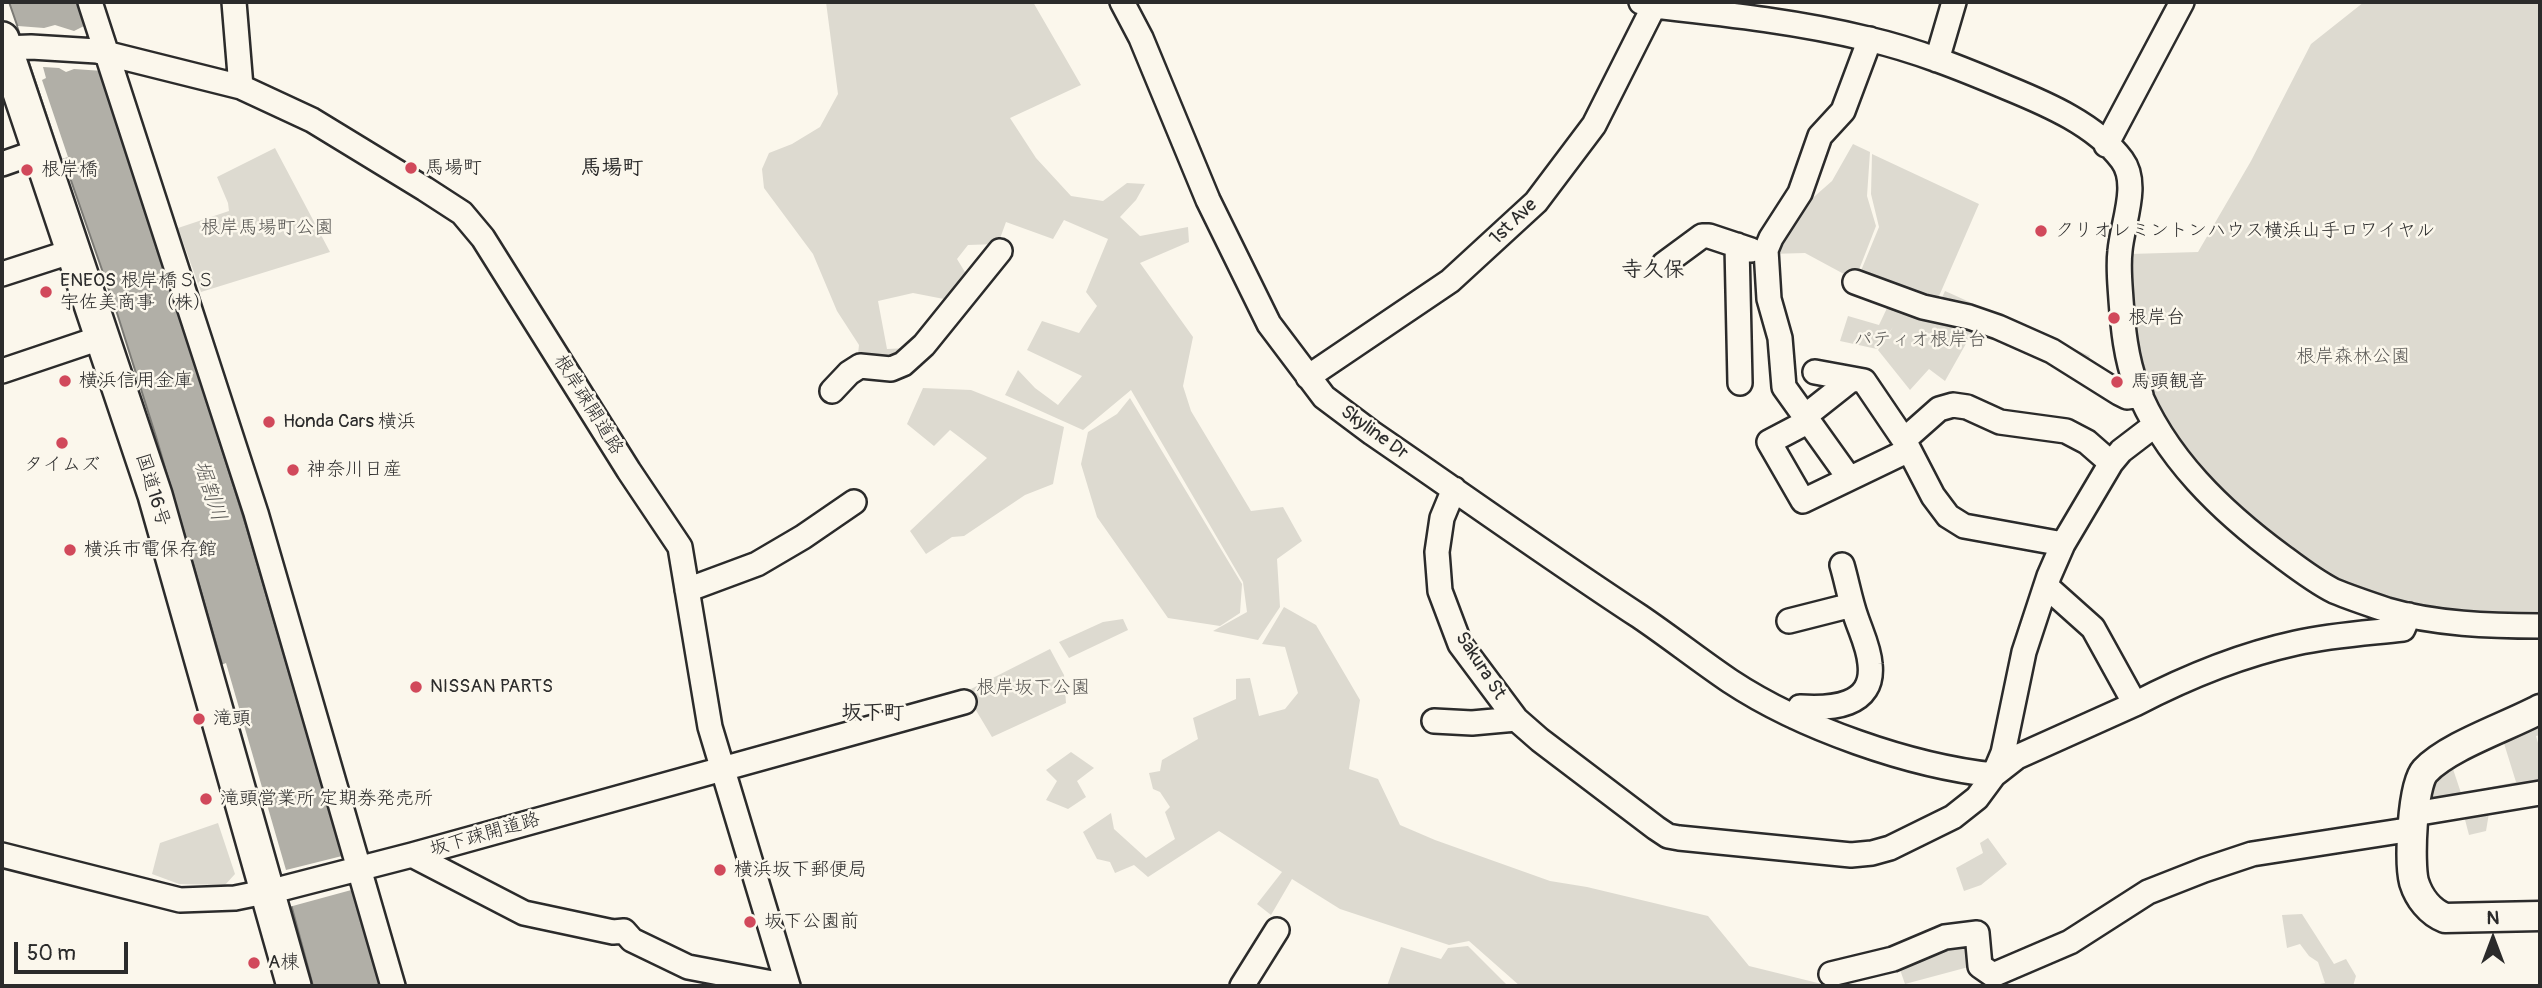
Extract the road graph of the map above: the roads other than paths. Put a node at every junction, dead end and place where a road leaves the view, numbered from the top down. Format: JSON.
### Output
{"nodes":[{"id":1,"x":90,"y":2,"type":"edge"},
{"id":2,"x":234,"y":2,"type":"edge"},
{"id":3,"x":1122,"y":2,"type":"edge"},
{"id":4,"x":1954,"y":2,"type":"edge"},
{"id":5,"x":2182,"y":2,"type":"edge"},
{"id":6,"x":1647,"y":4,"type":"edge"},
{"id":7,"x":1870,"y":39,"type":"junction"},
{"id":8,"x":8,"y":46,"type":"edge"},
{"id":9,"x":102,"y":52,"type":"junction"},
{"id":10,"x":1937,"y":60,"type":"junction"},
{"id":11,"x":240,"y":87,"type":"junction"},
{"id":12,"x":2111,"y":136,"type":"junction"},
{"id":13,"x":39,"y":151,"type":"junction"},
{"id":14,"x":2,"y":164,"type":"edge"},
{"id":15,"x":1737,"y":245,"type":"junction"},
{"id":16,"x":73,"y":251,"type":"junction"},
{"id":17,"x":1000,"y":251,"type":"dead end"},
{"id":18,"x":1767,"y":255,"type":"junction"},
{"id":19,"x":1664,"y":264,"type":"dead end"},
{"id":20,"x":2,"y":274,"type":"edge"},
{"id":21,"x":1855,"y":282,"type":"dead end"},
{"id":22,"x":103,"y":337,"type":"junction"},
{"id":23,"x":2,"y":371,"type":"edge"},
{"id":24,"x":1815,"y":372,"type":"dead end"},
{"id":25,"x":1308,"y":377,"type":"junction"},
{"id":26,"x":1852,"y":379,"type":"junction"},
{"id":27,"x":1740,"y":383,"type":"dead end"},
{"id":28,"x":832,"y":391,"type":"dead end"},
{"id":29,"x":2141,"y":395,"type":"junction"},
{"id":30,"x":1805,"y":419,"type":"junction"},
{"id":31,"x":2155,"y":425,"type":"junction"},
{"id":32,"x":1907,"y":445,"type":"junction"},
{"id":33,"x":2112,"y":463,"type":"junction"},
{"id":34,"x":1849,"y":478,"type":"junction"},
{"id":35,"x":1454,"y":489,"type":"junction"},
{"id":36,"x":854,"y":502,"type":"dead end"},
{"id":37,"x":2063,"y":544,"type":"junction"},
{"id":38,"x":1843,"y":565,"type":"dead end"},
{"id":39,"x":2046,"y":586,"type":"junction"},
{"id":40,"x":687,"y":590,"type":"junction"},
{"id":41,"x":1852,"y":605,"type":"junction"},
{"id":42,"x":2409,"y":615,"type":"junction"},
{"id":43,"x":1789,"y":621,"type":"dead end"},
{"id":44,"x":2540,"y":626,"type":"edge"},
{"id":45,"x":964,"y":702,"type":"dead end"},
{"id":46,"x":2135,"y":704,"type":"junction"},
{"id":47,"x":2540,"y":709,"type":"edge"},
{"id":48,"x":1795,"y":717,"type":"junction"},
{"id":49,"x":1516,"y":719,"type":"junction"},
{"id":50,"x":1434,"y":721,"type":"dead end"},
{"id":51,"x":723,"y":768,"type":"junction"},
{"id":52,"x":1994,"y":775,"type":"junction"},
{"id":53,"x":2540,"y":793,"type":"edge"},
{"id":54,"x":2414,"y":822,"type":"junction"},
{"id":55,"x":2,"y":855,"type":"edge"},
{"id":56,"x":412,"y":855,"type":"junction"},
{"id":57,"x":354,"y":869,"type":"junction"},
{"id":58,"x":276,"y":890,"type":"junction"},
{"id":59,"x":2540,"y":916,"type":"edge"},
{"id":60,"x":1277,"y":930,"type":"dead end"},
{"id":61,"x":1831,"y":974,"type":"dead end"},
{"id":62,"x":294,"y":986,"type":"edge"},
{"id":63,"x":393,"y":986,"type":"edge"},
{"id":64,"x":788,"y":986,"type":"edge"},
{"id":65,"x":1242,"y":986,"type":"edge"}],
"edges":[{"from":1,"to":9,"type":"street"},
{"from":2,"to":11,"type":"street"},
{"from":3,"to":25,"type":"street","name":"Skyline Dr"},
{"from":4,"to":10,"type":"street"},
{"from":5,"to":12,"type":"street"},
{"from":6,"to":7,"type":"street"},
{"from":6,"to":25,"type":"street","name":"1st Ave"},
{"from":7,"to":10,"type":"street"},
{"from":7,"to":18,"type":"street"},
{"from":8,"to":9,"type":"street","name":"根岸疎開道路"},
{"from":8,"to":13,"type":"highway","name":"国道16号"},
{"from":9,"to":11,"type":"street","name":"根岸疎開道路"},
{"from":9,"to":57,"type":"street"},
{"from":10,"to":12,"type":"street"},
{"from":11,"to":40,"type":"street","name":"根岸疎開道路"},
{"from":12,"to":29,"type":"street"},
{"from":13,"to":14,"type":"street"},
{"from":13,"to":16,"type":"highway","name":"国道16号"},
{"from":15,"to":18,"type":"street"},
{"from":15,"to":19,"type":"street"},
{"from":15,"to":27,"type":"street"},
{"from":16,"to":20,"type":"street"},
{"from":16,"to":22,"type":"highway","name":"国道16号"},
{"from":17,"to":28,"type":"street"},
{"from":18,"to":30,"type":"street"},
{"from":21,"to":29,"type":"street"},
{"from":22,"to":23,"type":"street"},
{"from":22,"to":58,"type":"highway","name":"国道16号"},
{"from":24,"to":26,"type":"street"},
{"from":25,"to":35,"type":"street","name":"Skyline Dr"},
{"from":26,"to":30,"type":"street"},
{"from":26,"to":32,"type":"street"},
{"from":29,"to":31,"type":"street"},
{"from":30,"to":34,"type":"street"},
{"from":30,"to":34,"type":"street"},
{"from":31,"to":33,"type":"street"},
{"from":31,"to":42,"type":"street"},
{"from":32,"to":33,"type":"street"},
{"from":32,"to":34,"type":"street"},
{"from":32,"to":37,"type":"street"},
{"from":33,"to":37,"type":"street"},
{"from":35,"to":48,"type":"street","name":"Skyline Dr"},
{"from":35,"to":49,"type":"street","name":"Sakura St"},
{"from":36,"to":40,"type":"street"},
{"from":37,"to":39,"type":"street"},
{"from":38,"to":41,"type":"street"},
{"from":39,"to":46,"type":"street"},
{"from":39,"to":52,"type":"street"},
{"from":40,"to":51,"type":"street","name":"根岸疎開道路"},
{"from":41,"to":43,"type":"street"},
{"from":41,"to":48,"type":"street"},
{"from":42,"to":44,"type":"street"},
{"from":42,"to":46,"type":"street"},
{"from":45,"to":51,"type":"street","name":"坂下疎開道路"},
{"from":46,"to":52,"type":"street"},
{"from":47,"to":54,"type":"main road"},
{"from":48,"to":52,"type":"street","name":"Skyline Dr"},
{"from":49,"to":50,"type":"street"},
{"from":49,"to":52,"type":"street","name":"Sakura St"},
{"from":51,"to":56,"type":"street","name":"坂下疎開道路"},
{"from":51,"to":64,"type":"street","name":"根岸疎開道路"},
{"from":53,"to":54,"type":"street"},
{"from":54,"to":59,"type":"main road"},
{"from":54,"to":61,"type":"street"},
{"from":55,"to":58,"type":"street","name":"坂下疎開道路"},
{"from":56,"to":57,"type":"street","name":"坂下疎開道路"},
{"from":56,"to":64,"type":"street"},
{"from":57,"to":58,"type":"street","name":"坂下疎開道路"},
{"from":57,"to":63,"type":"street"},
{"from":58,"to":62,"type":"highway","name":"国道16号"},
{"from":60,"to":65,"type":"street"}]}
